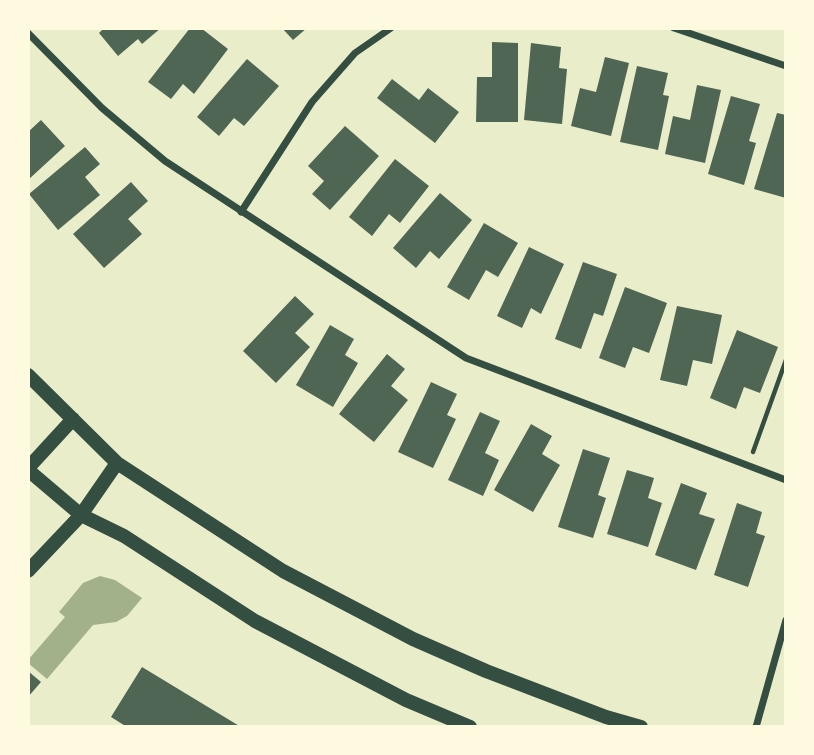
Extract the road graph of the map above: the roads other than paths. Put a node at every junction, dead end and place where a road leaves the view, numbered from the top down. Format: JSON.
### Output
{"nodes":[{"id":1,"x":391,"y":28,"type":"edge"},
{"id":2,"x":674,"y":28,"type":"edge"},
{"id":3,"x":28,"y":33,"type":"edge"},
{"id":4,"x":786,"y":66,"type":"edge"},
{"id":5,"x":241,"y":212,"type":"junction"},
{"id":6,"x":28,"y":375,"type":"edge"},
{"id":7,"x":73,"y":419,"type":"junction"},
{"id":8,"x":117,"y":463,"type":"junction"},
{"id":9,"x":28,"y":469,"type":"edge"},
{"id":10,"x":786,"y":480,"type":"edge"},
{"id":11,"x":81,"y":515,"type":"junction"},
{"id":12,"x":28,"y":571,"type":"edge"},
{"id":13,"x":786,"y":620,"type":"edge"},
{"id":14,"x":470,"y":727,"type":"edge"},
{"id":15,"x":641,"y":727,"type":"edge"},
{"id":16,"x":756,"y":727,"type":"edge"}],
"edges":[{"from":1,"to":5,"type":"street"},
{"from":2,"to":4,"type":"street"},
{"from":3,"to":5,"type":"street"},
{"from":5,"to":10,"type":"street"},
{"from":6,"to":7,"type":"main road"},
{"from":7,"to":8,"type":"main road"},
{"from":7,"to":9,"type":"main road"},
{"from":8,"to":11,"type":"main road"},
{"from":8,"to":15,"type":"main road"},
{"from":9,"to":11,"type":"main road"},
{"from":11,"to":12,"type":"main road"},
{"from":11,"to":14,"type":"main road"},
{"from":13,"to":16,"type":"street"}]}
